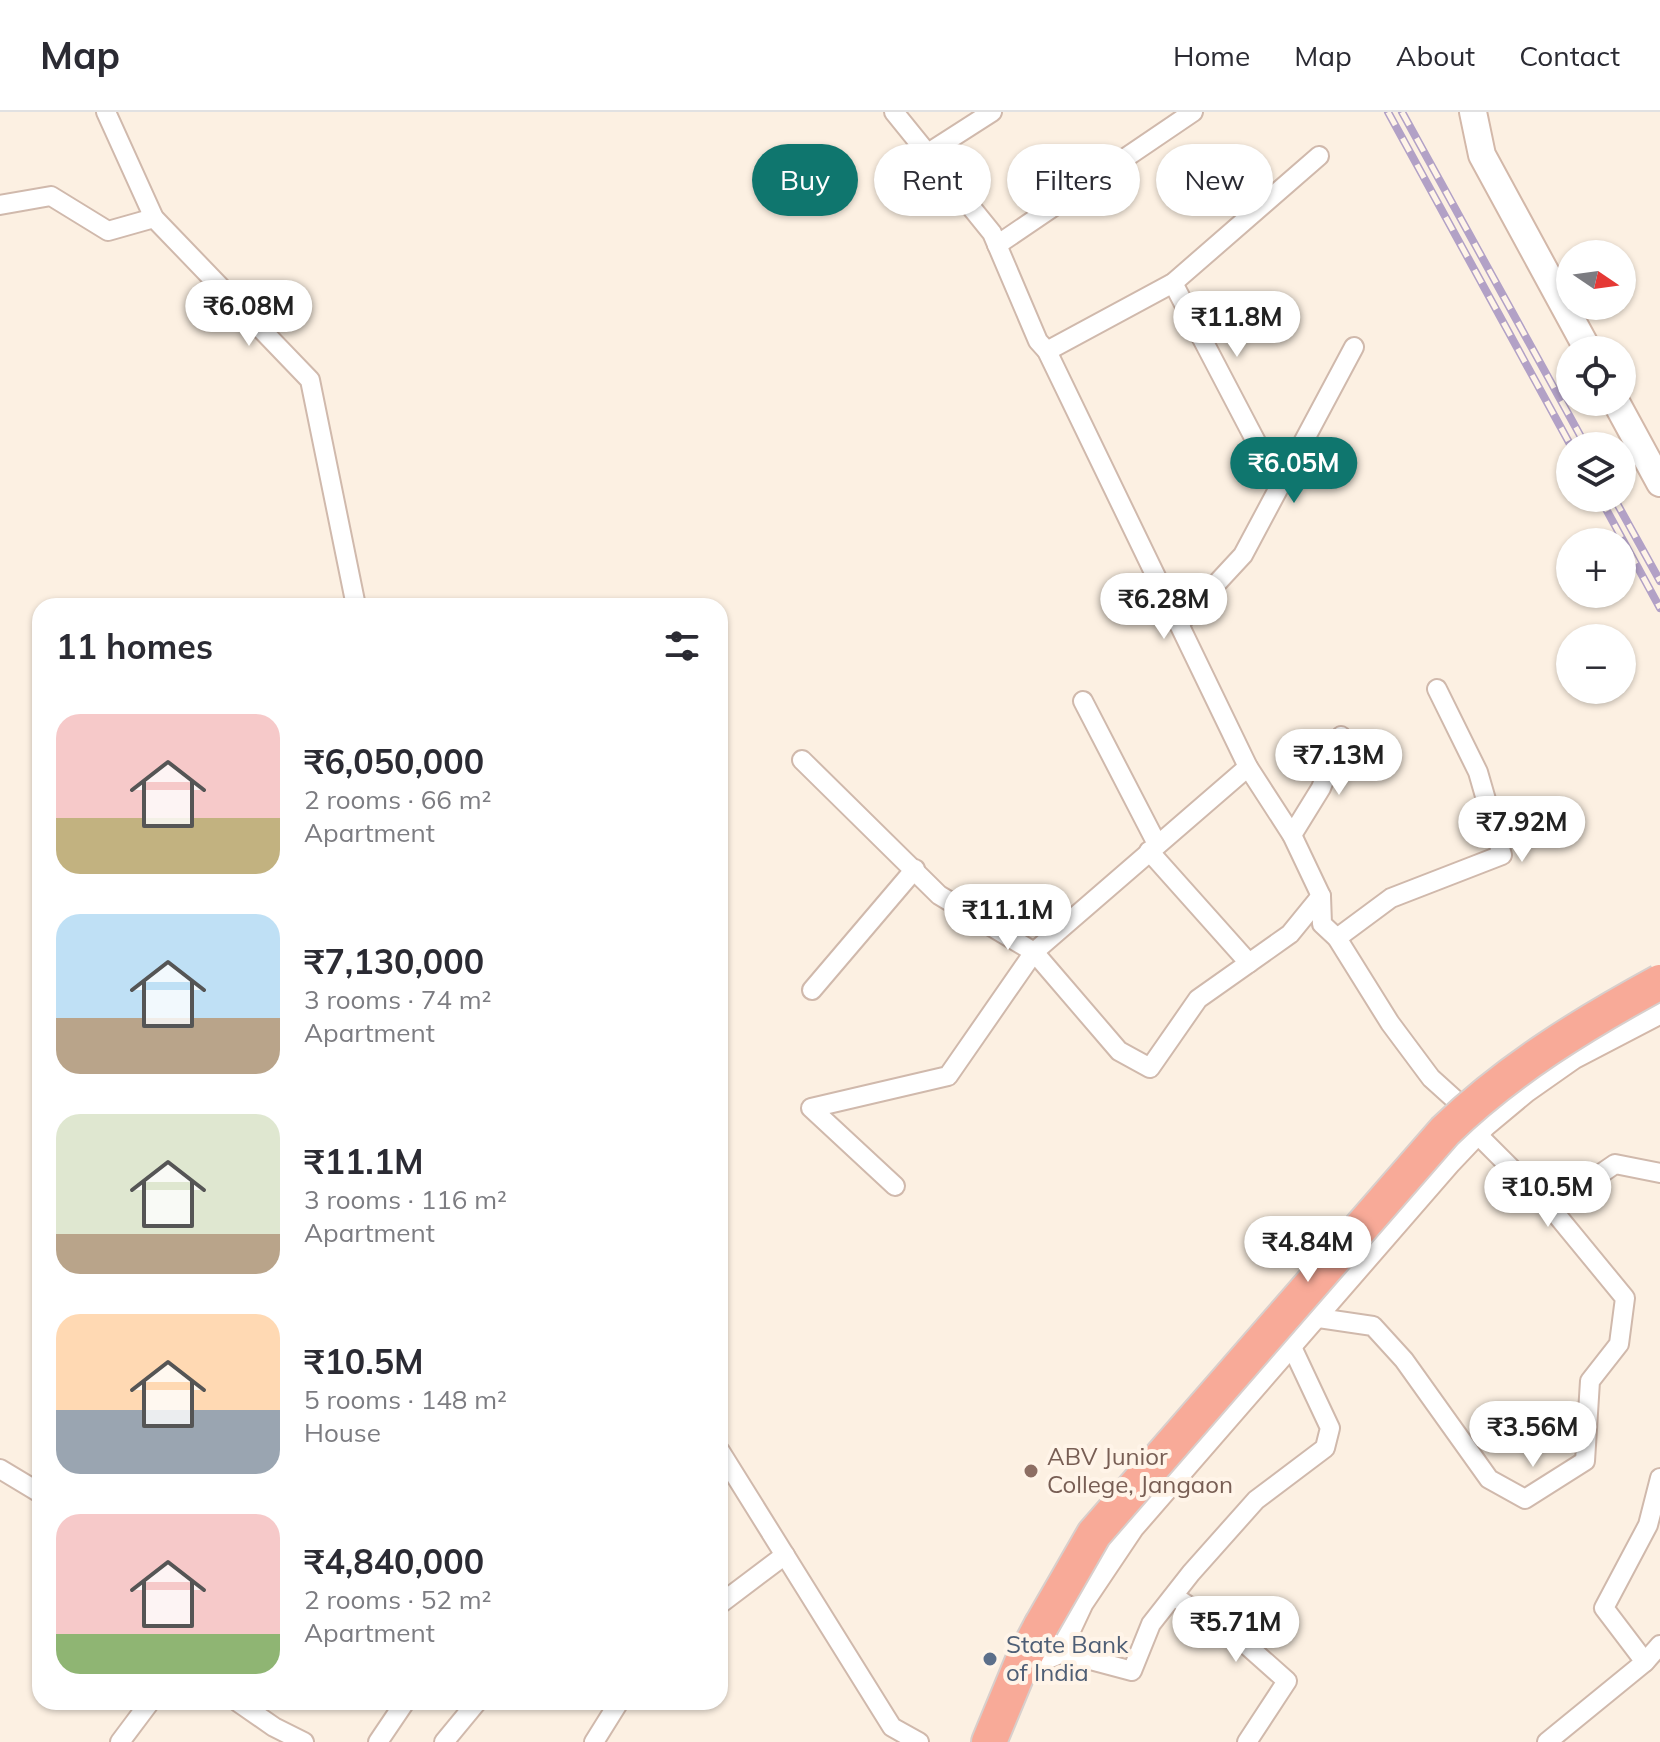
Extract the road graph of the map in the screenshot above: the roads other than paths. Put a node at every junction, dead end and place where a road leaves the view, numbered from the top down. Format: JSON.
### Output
{"nodes":[{"id":1,"x":106,"y":112,"type":"edge"},
{"id":2,"x":894,"y":112,"type":"edge"},
{"id":3,"x":992,"y":112,"type":"edge"},
{"id":4,"x":1193,"y":112,"type":"edge"},
{"id":5,"x":1473,"y":112,"type":"edge"},
{"id":6,"x":921,"y":144,"type":"edge"},
{"id":7,"x":942,"y":144,"type":"edge"},
{"id":8,"x":1319,"y":156,"type":"dead end"},
{"id":9,"x":0,"y":205,"type":"edge"},
{"id":10,"x":978,"y":216,"type":"edge"},
{"id":11,"x":154,"y":218,"type":"junction"},
{"id":12,"x":997,"y":245,"type":"junction"},
{"id":13,"x":1173,"y":283,"type":"junction"},
{"id":14,"x":1580,"y":336,"type":"edge"},
{"id":15,"x":1354,"y":347,"type":"dead end"},
{"id":16,"x":1047,"y":351,"type":"junction"},
{"id":17,"x":1624,"y":416,"type":"edge"},
{"id":18,"x":1263,"y":455,"type":"dead end"},
{"id":19,"x":1660,"y":483,"type":"edge"},
{"id":20,"x":354,"y":598,"type":"edge"},
{"id":21,"x":1179,"y":624,"type":"junction"},
{"id":22,"x":1437,"y":689,"type":"dead end"},
{"id":23,"x":1083,"y":701,"type":"dead end"},
{"id":24,"x":1341,"y":736,"type":"dead end"},
{"id":25,"x":802,"y":760,"type":"dead end"},
{"id":26,"x":1248,"y":767,"type":"junction"},
{"id":27,"x":1292,"y":835,"type":"junction"},
{"id":28,"x":1153,"y":848,"type":"junction"},
{"id":29,"x":915,"y":869,"type":"junction"},
{"id":30,"x":1321,"y":896,"type":"junction"},
{"id":31,"x":1337,"y":938,"type":"junction"},
{"id":32,"x":1034,"y":952,"type":"junction"},
{"id":33,"x":1249,"y":963,"type":"junction"},
{"id":34,"x":1660,"y":982,"type":"edge"},
{"id":35,"x":812,"y":990,"type":"dead end"},
{"id":36,"x":1660,"y":1010,"type":"edge"},
{"id":37,"x":1479,"y":1128,"type":"junction"},
{"id":38,"x":1660,"y":1173,"type":"edge"},
{"id":39,"x":895,"y":1186,"type":"dead end"},
{"id":40,"x":1551,"y":1208,"type":"junction"},
{"id":41,"x":1312,"y":1317,"type":"junction"},
{"id":42,"x":1291,"y":1345,"type":"junction"},
{"id":43,"x":728,"y":1464,"type":"edge"},
{"id":44,"x":0,"y":1469,"type":"edge"},
{"id":45,"x":1660,"y":1478,"type":"edge"},
{"id":46,"x":32,"y":1488,"type":"edge"},
{"id":47,"x":785,"y":1555,"type":"junction"},
{"id":48,"x":1175,"y":1597,"type":"junction"},
{"id":49,"x":728,"y":1598,"type":"edge"},
{"id":50,"x":1049,"y":1638,"type":"junction"},
{"id":51,"x":1660,"y":1645,"type":"edge"},
{"id":52,"x":1645,"y":1662,"type":"junction"},
{"id":53,"x":144,"y":1710,"type":"edge"},
{"id":54,"x":250,"y":1710,"type":"edge"},
{"id":55,"x":400,"y":1710,"type":"edge"},
{"id":56,"x":464,"y":1710,"type":"edge"},
{"id":57,"x":614,"y":1710,"type":"edge"},
{"id":58,"x":889,"y":1723,"type":"junction"},
{"id":59,"x":120,"y":1742,"type":"edge"},
{"id":60,"x":304,"y":1742,"type":"edge"},
{"id":61,"x":378,"y":1742,"type":"edge"},
{"id":62,"x":444,"y":1742,"type":"edge"},
{"id":63,"x":594,"y":1742,"type":"edge"},
{"id":64,"x":880,"y":1742,"type":"edge"},
{"id":65,"x":919,"y":1742,"type":"edge"},
{"id":66,"x":989,"y":1742,"type":"edge"},
{"id":67,"x":1247,"y":1742,"type":"edge"},
{"id":68,"x":1547,"y":1742,"type":"edge"}],
"edges":[{"from":1,"to":11,"type":"street"},
{"from":2,"to":6,"type":"street"},
{"from":3,"to":7,"type":"street"},
{"from":4,"to":12,"type":"street"},
{"from":5,"to":14,"type":"street"},
{"from":8,"to":13,"type":"street"},
{"from":9,"to":11,"type":"street"},
{"from":10,"to":12,"type":"street"},
{"from":11,"to":20,"type":"street"},
{"from":12,"to":16,"type":"street"},
{"from":13,"to":16,"type":"street"},
{"from":13,"to":18,"type":"street"},
{"from":15,"to":21,"type":"street"},
{"from":16,"to":21,"type":"street"},
{"from":17,"to":19,"type":"street"},
{"from":21,"to":26,"type":"street"},
{"from":22,"to":31,"type":"street"},
{"from":23,"to":28,"type":"street"},
{"from":24,"to":27,"type":"street"},
{"from":25,"to":29,"type":"street"},
{"from":26,"to":27,"type":"street"},
{"from":26,"to":28,"type":"street"},
{"from":27,"to":30,"type":"street"},
{"from":28,"to":32,"type":"street"},
{"from":28,"to":33,"type":"street"},
{"from":29,"to":32,"type":"street"},
{"from":29,"to":35,"type":"street"},
{"from":30,"to":31,"type":"street"},
{"from":30,"to":33,"type":"street"},
{"from":31,"to":37,"type":"street"},
{"from":32,"to":33,"type":"street"},
{"from":32,"to":39,"type":"street"},
{"from":34,"to":50,"type":"highway","bridge":true},
{"from":36,"to":37,"type":"street"},
{"from":37,"to":40,"type":"street"},
{"from":37,"to":41,"type":"street"},
{"from":38,"to":40,"type":"street"},
{"from":40,"to":41,"type":"street"},
{"from":41,"to":42,"type":"street"},
{"from":42,"to":48,"type":"street"},
{"from":42,"to":50,"type":"street"},
{"from":43,"to":47,"type":"street"},
{"from":44,"to":46,"type":"street"},
{"from":45,"to":52,"type":"street"},
{"from":47,"to":49,"type":"street"},
{"from":47,"to":58,"type":"street"},
{"from":48,"to":50,"type":"street"},
{"from":48,"to":67,"type":"street"},
{"from":50,"to":66,"type":"highway"},
{"from":51,"to":52,"type":"street"},
{"from":52,"to":68,"type":"street"},
{"from":53,"to":59,"type":"street"},
{"from":54,"to":60,"type":"street"},
{"from":55,"to":61,"type":"street"},
{"from":56,"to":62,"type":"street"},
{"from":57,"to":63,"type":"street"},
{"from":58,"to":64,"type":"street"},
{"from":58,"to":65,"type":"street"}]}
